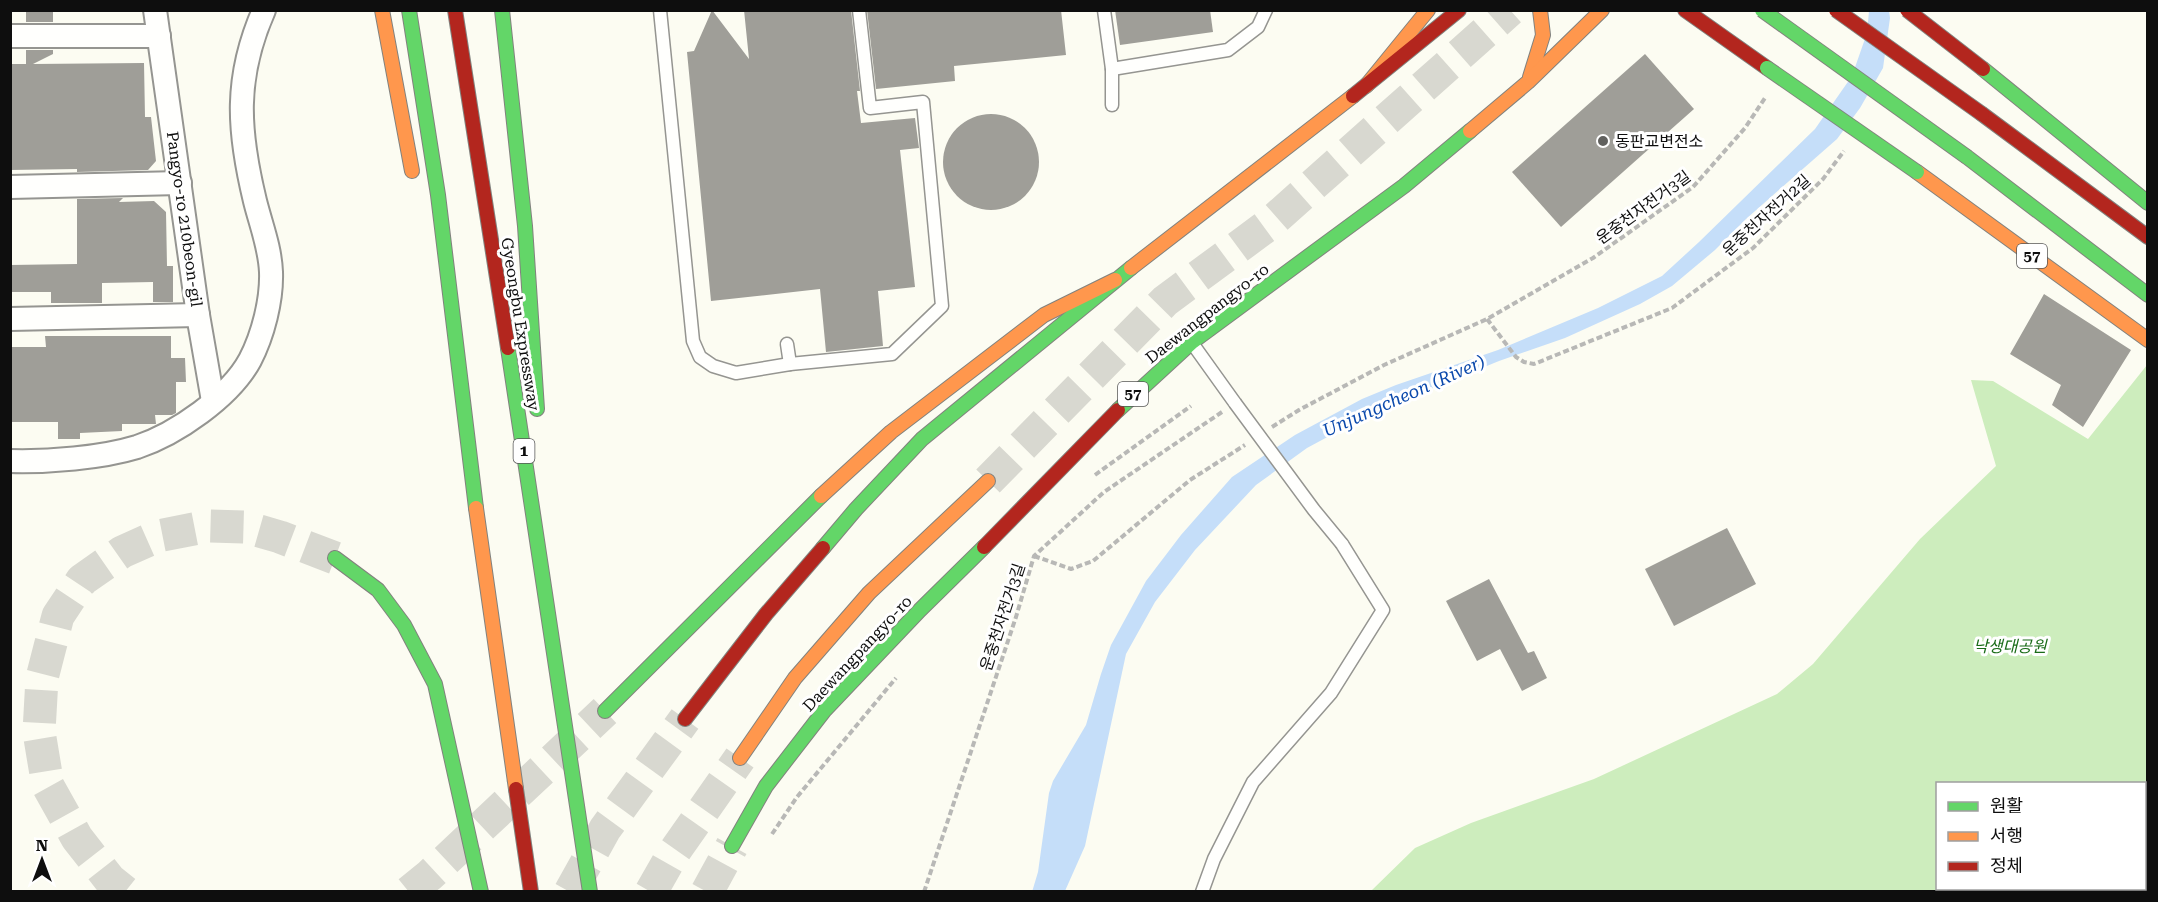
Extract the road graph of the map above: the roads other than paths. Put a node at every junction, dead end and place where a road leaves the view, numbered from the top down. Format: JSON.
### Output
{"nodes":[{"id":1,"x":155,"y":10,"type":"edge"},
{"id":2,"x":264,"y":10,"type":"edge"},
{"id":3,"x":382,"y":10,"type":"edge"},
{"id":4,"x":409,"y":10,"type":"edge"},
{"id":5,"x":455,"y":10,"type":"edge"},
{"id":6,"x":502,"y":10,"type":"edge"},
{"id":7,"x":660,"y":10,"type":"edge"},
{"id":8,"x":859,"y":10,"type":"edge"},
{"id":9,"x":1104,"y":10,"type":"edge"},
{"id":10,"x":1266,"y":10,"type":"edge"},
{"id":11,"x":1428,"y":10,"type":"edge"},
{"id":12,"x":1540,"y":10,"type":"edge"},
{"id":13,"x":1602,"y":10,"type":"edge"},
{"id":14,"x":1685,"y":10,"type":"edge"},
{"id":15,"x":1762,"y":10,"type":"edge"},
{"id":16,"x":1836,"y":10,"type":"edge"},
{"id":17,"x":1906,"y":10,"type":"edge"},
{"id":18,"x":1460,"y":12,"type":"edge"},
{"id":19,"x":10,"y":36,"type":"edge"},
{"id":20,"x":159,"y":36,"type":"junction"},
{"id":21,"x":1112,"y":69,"type":"junction"},
{"id":22,"x":1528,"y":82,"type":"junction"},
{"id":23,"x":1366,"y":86,"type":"junction"},
{"id":24,"x":1112,"y":105,"type":"dead end"},
{"id":25,"x":180,"y":183,"type":"junction"},
{"id":26,"x":10,"y":187,"type":"edge"},
{"id":27,"x":415,"y":187,"type":"dead end"},
{"id":28,"x":2148,"y":203,"type":"edge"},
{"id":29,"x":2148,"y":237,"type":"edge"},
{"id":30,"x":1115,"y":280,"type":"junction"},
{"id":31,"x":2148,"y":295,"type":"edge"},
{"id":32,"x":437,"y":304,"type":"dead end"},
{"id":33,"x":198,"y":315,"type":"junction"},
{"id":34,"x":10,"y":319,"type":"edge"},
{"id":35,"x":2148,"y":340,"type":"edge"},
{"id":36,"x":1192,"y":342,"type":"junction"},
{"id":37,"x":786,"y":344,"type":"dead end"},
{"id":38,"x":790,"y":364,"type":"junction"},
{"id":39,"x":213,"y":401,"type":"junction"},
{"id":40,"x":538,"y":426,"type":"dead end"},
{"id":41,"x":10,"y":461,"type":"edge"},
{"id":42,"x":988,"y":481,"type":"tunnel mouth"},
{"id":43,"x":542,"y":485,"type":"dead end"},
{"id":44,"x":475,"y":504,"type":"junction"},
{"id":45,"x":335,"y":558,"type":"tunnel mouth"},
{"id":46,"x":554,"y":651,"type":"junction"},
{"id":47,"x":605,"y":711,"type":"tunnel mouth"},
{"id":48,"x":685,"y":720,"type":"tunnel mouth"},
{"id":49,"x":740,"y":758,"type":"tunnel mouth"},
{"id":50,"x":732,"y":846,"type":"tunnel mouth"},
{"id":51,"x":481,"y":891,"type":"edge"},
{"id":52,"x":531,"y":891,"type":"edge"},
{"id":53,"x":590,"y":891,"type":"edge"},
{"id":54,"x":1202,"y":891,"type":"edge"}],
"edges":[{"from":1,"to":20,"type":"street","name":"Pangyo-ro 210beon-gil"},
{"from":2,"to":39,"type":"street"},
{"from":3,"to":27,"type":"main road"},
{"from":4,"to":44,"type":"main road"},
{"from":5,"to":46,"type":"main road","name":"Gyeongbu Expressway","number":"1"},
{"from":6,"to":40,"type":"main road"},
{"from":7,"to":38,"type":"lane"},
{"from":8,"to":38,"type":"lane"},
{"from":9,"to":21,"type":"lane"},
{"from":10,"to":21,"type":"lane"},
{"from":11,"to":23,"type":"main road"},
{"from":12,"to":22,"type":"main road"},
{"from":13,"to":22,"type":"main road","name":"Daewangpangyo-ro","number":"57"},
{"from":14,"to":35,"type":"main road","number":"57","bridge":true},
{"from":15,"to":31,"type":"main road","bridge":true},
{"from":16,"to":29,"type":"main road","bridge":true},
{"from":17,"to":28,"type":"main road","bridge":true},
{"from":18,"to":23,"type":"main road"},
{"from":19,"to":20,"type":"street"},
{"from":20,"to":25,"type":"street","name":"Pangyo-ro 210beon-gil"},
{"from":21,"to":24,"type":"lane"},
{"from":22,"to":36,"type":"main road","name":"Daewangpangyo-ro","number":"57"},
{"from":23,"to":30,"type":"main road"},
{"from":25,"to":26,"type":"street"},
{"from":25,"to":33,"type":"street","name":"Pangyo-ro 210beon-gil"},
{"from":30,"to":47,"type":"main road"},
{"from":30,"to":48,"type":"main road"},
{"from":32,"to":44,"type":"main road"},
{"from":33,"to":34,"type":"street"},
{"from":33,"to":39,"type":"street","name":"Pangyo-ro 210beon-gil"},
{"from":36,"to":50,"type":"main road","name":"Daewangpangyo-ro","number":"57"},
{"from":36,"to":54,"type":"lane","bridge":true},
{"from":37,"to":38,"type":"lane"},
{"from":39,"to":41,"type":"street"},
{"from":42,"to":49,"type":"main road","name":"Daewangpangyo-ro"},
{"from":43,"to":46,"type":"main road"},
{"from":44,"to":52,"type":"main road"},
{"from":45,"to":51,"type":"main road"},
{"from":46,"to":53,"type":"main road","name":"Gyeongbu Expressway","number":"1"}]}
